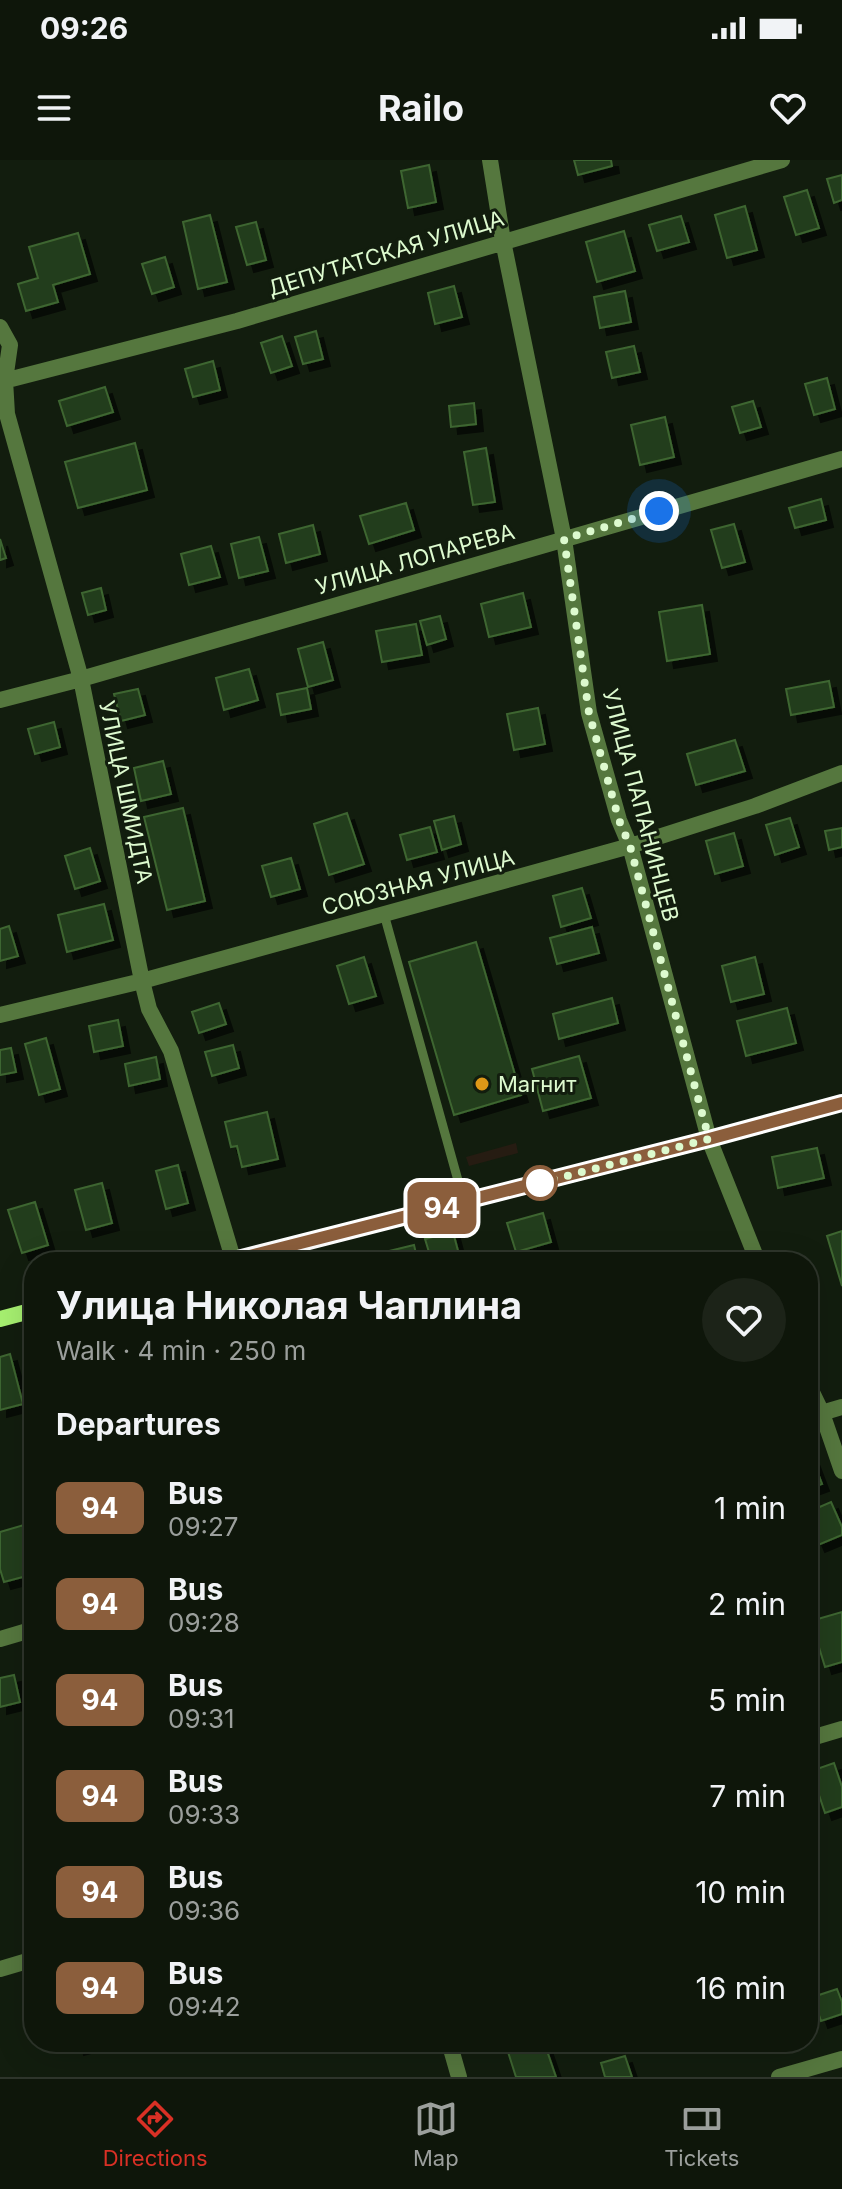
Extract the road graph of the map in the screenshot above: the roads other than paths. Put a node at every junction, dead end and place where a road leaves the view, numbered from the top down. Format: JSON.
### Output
{"nodes":[{"id":1,"x":490,"y":160,"type":"edge"},
{"id":2,"x":782,"y":160,"type":"edge"},
{"id":3,"x":503,"y":241,"type":"junction"},
{"id":4,"x":0,"y":327,"type":"edge"},
{"id":5,"x":2,"y":381,"type":"edge"},
{"id":6,"x":842,"y":459,"type":"edge"},
{"id":7,"x":564,"y":539,"type":"junction"},
{"id":8,"x":81,"y":679,"type":"junction"},
{"id":9,"x":0,"y":700,"type":"edge"},
{"id":10,"x":842,"y":773,"type":"edge"},
{"id":11,"x":630,"y":846,"type":"junction"},
{"id":12,"x":384,"y":914,"type":"junction"},
{"id":13,"x":142,"y":981,"type":"junction"},
{"id":14,"x":0,"y":1015,"type":"edge"},
{"id":15,"x":842,"y":1103,"type":"edge"},
{"id":16,"x":709,"y":1139,"type":"junction"},
{"id":17,"x":464,"y":1202,"type":"junction"},
{"id":18,"x":228,"y":1252,"type":"edge"},
{"id":19,"x":267,"y":1252,"type":"edge"},
{"id":20,"x":754,"y":1252,"type":"edge"},
{"id":21,"x":24,"y":1313,"type":"edge"},
{"id":22,"x":0,"y":1319,"type":"edge"},
{"id":23,"x":842,"y":1407,"type":"edge"},
{"id":24,"x":818,"y":1414,"type":"edge"},
{"id":25,"x":818,"y":1421,"type":"edge"},
{"id":26,"x":842,"y":1471,"type":"edge"},
{"id":27,"x":24,"y":1632,"type":"edge"},
{"id":28,"x":0,"y":1639,"type":"edge"},
{"id":29,"x":842,"y":1729,"type":"edge"},
{"id":30,"x":818,"y":1736,"type":"edge"},
{"id":31,"x":24,"y":1962,"type":"edge"},
{"id":32,"x":0,"y":1969,"type":"edge"},
{"id":33,"x":452,"y":2052,"type":"edge"},
{"id":34,"x":842,"y":2059,"type":"edge"},
{"id":35,"x":459,"y":2077,"type":"edge"},
{"id":36,"x":779,"y":2077,"type":"edge"}],
"edges":[{"from":1,"to":3,"type":"street","name":"УЛИЦА ПАПАНИНЦЕВ"},
{"from":2,"to":3,"type":"street","name":"ДЕПУТАТСКАЯ УЛИЦА"},
{"from":3,"to":5,"type":"street","name":"ДЕПУТАТСКАЯ УЛИЦА"},
{"from":3,"to":7,"type":"street","name":"УЛИЦА ПАПАНИНЦЕВ"},
{"from":4,"to":5,"type":"street","name":"УЛИЦА ШМИДТА"},
{"from":5,"to":8,"type":"street","name":"УЛИЦА ШМИДТА"},
{"from":6,"to":7,"type":"street","name":"УЛИЦА ЛОПАРЕВА"},
{"from":7,"to":8,"type":"street","name":"УЛИЦА ЛОПАРЕВА"},
{"from":7,"to":11,"type":"street","name":"УЛИЦА ПАПАНИНЦЕВ"},
{"from":8,"to":9,"type":"street","name":"УЛИЦА ЛОПАРЕВА"},
{"from":8,"to":13,"type":"street","name":"УЛИЦА ШМИДТА"},
{"from":10,"to":11,"type":"street","name":"СОЮЗНАЯ УЛИЦА"},
{"from":11,"to":12,"type":"street","name":"СОЮЗНАЯ УЛИЦА"},
{"from":11,"to":16,"type":"street","name":"УЛИЦА ПАПАНИНЦЕВ"},
{"from":12,"to":13,"type":"street","name":"СОЮЗНАЯ УЛИЦА"},
{"from":12,"to":17,"type":"lane"},
{"from":13,"to":14,"type":"street","name":"СОЮЗНАЯ УЛИЦА"},
{"from":13,"to":18,"type":"street","name":"УЛИЦА ШМИДТА"},
{"from":15,"to":16,"type":"street"},
{"from":16,"to":17,"type":"street"},
{"from":16,"to":20,"type":"street","name":"УЛИЦА ПАПАНИНЦЕВ"},
{"from":17,"to":19,"type":"street"},
{"from":21,"to":22,"type":"street"},
{"from":23,"to":24,"type":"street"},
{"from":25,"to":26,"type":"street"},
{"from":27,"to":28,"type":"street"},
{"from":29,"to":30,"type":"street"},
{"from":31,"to":32,"type":"street"},
{"from":33,"to":35,"type":"street"},
{"from":34,"to":36,"type":"street"}]}
